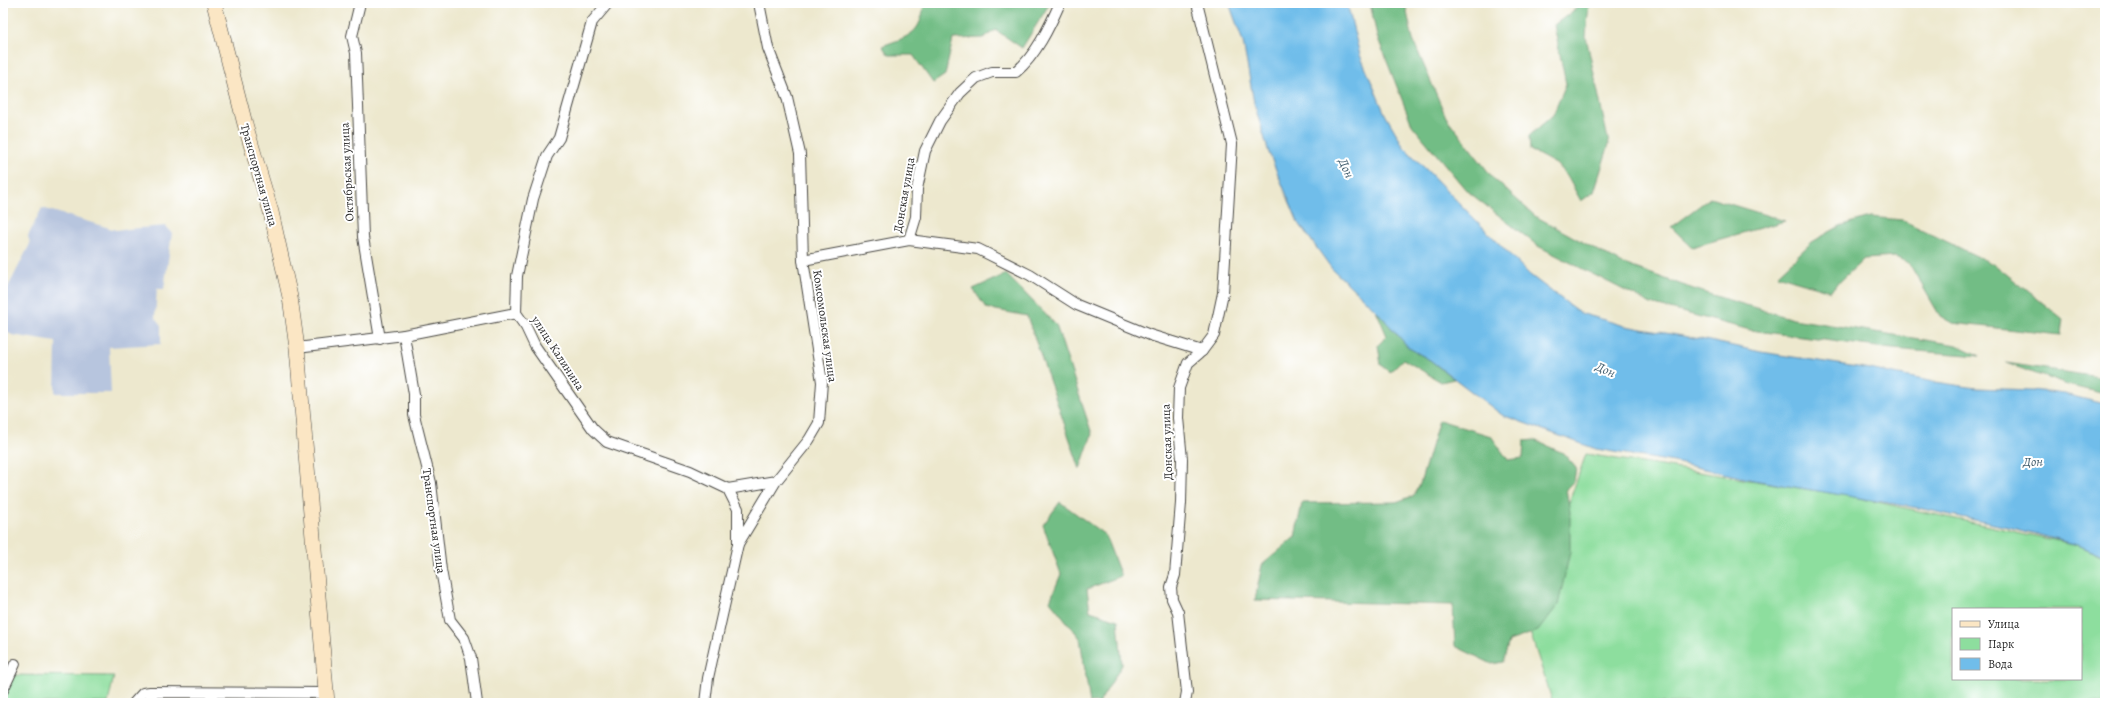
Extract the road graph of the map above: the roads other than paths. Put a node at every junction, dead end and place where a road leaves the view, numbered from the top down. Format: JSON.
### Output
{"nodes":[{"id":1,"x":214,"y":3,"type":"edge"},
{"id":2,"x":360,"y":3,"type":"edge"},
{"id":3,"x":608,"y":3,"type":"edge"},
{"id":4,"x":759,"y":3,"type":"edge"},
{"id":5,"x":1060,"y":3,"type":"edge"},
{"id":6,"x":1197,"y":3,"type":"edge"},
{"id":7,"x":909,"y":240,"type":"junction"},
{"id":8,"x":803,"y":260,"type":"junction"},
{"id":9,"x":516,"y":313,"type":"junction"},
{"id":10,"x":404,"y":335,"type":"junction"},
{"id":11,"x":380,"y":339,"type":"junction"},
{"id":12,"x":297,"y":348,"type":"junction"},
{"id":13,"x":1202,"y":351,"type":"junction"},
{"id":14,"x":776,"y":481,"type":"junction"},
{"id":15,"x":728,"y":489,"type":"junction"},
{"id":16,"x":738,"y":544,"type":"junction"},
{"id":17,"x":15,"y":664,"type":"dead end"},
{"id":18,"x":3,"y":690,"type":"edge"},
{"id":19,"x":326,"y":698,"type":"edge"},
{"id":20,"x":134,"y":703,"type":"edge"},
{"id":21,"x":476,"y":703,"type":"edge"},
{"id":22,"x":705,"y":703,"type":"edge"},
{"id":23,"x":1185,"y":703,"type":"edge"}],
"edges":[{"from":1,"to":12,"type":"main road","name":"Транспортная улица"},
{"from":2,"to":11,"type":"street","name":"Октябрьская улица"},
{"from":3,"to":9,"type":"street","name":"улица Калинина"},
{"from":4,"to":8,"type":"street","name":"Комсомольская улица"},
{"from":5,"to":7,"type":"street","name":"Донская улица"},
{"from":6,"to":13,"type":"street","name":"Донская улица"},
{"from":7,"to":8,"type":"street"},
{"from":7,"to":13,"type":"street"},
{"from":8,"to":14,"type":"street","name":"Комсомольская улица"},
{"from":9,"to":10,"type":"street"},
{"from":9,"to":15,"type":"street","name":"улица Калинина"},
{"from":10,"to":11,"type":"street"},
{"from":10,"to":21,"type":"street","name":"Транспортная улица"},
{"from":11,"to":12,"type":"street"},
{"from":12,"to":19,"type":"main road","name":"Транспортная улица"},
{"from":13,"to":23,"type":"street","name":"Донская улица"},
{"from":14,"to":15,"type":"street"},
{"from":14,"to":16,"type":"street","name":"Комсомольская улица"},
{"from":15,"to":16,"type":"street"},
{"from":16,"to":22,"type":"street","name":"Комсомольская улица"},
{"from":17,"to":18,"type":"street"},
{"from":19,"to":20,"type":"street"}]}
